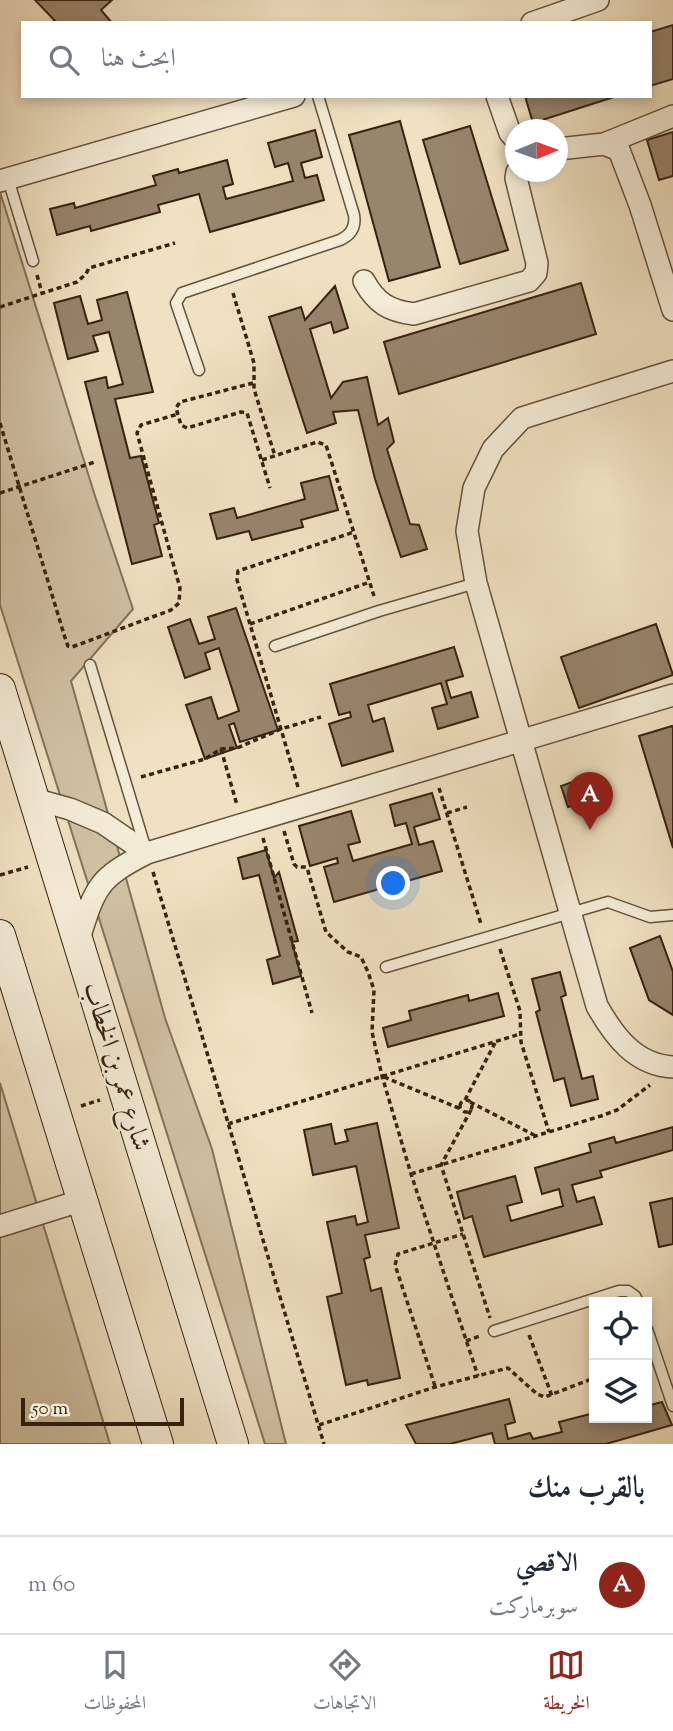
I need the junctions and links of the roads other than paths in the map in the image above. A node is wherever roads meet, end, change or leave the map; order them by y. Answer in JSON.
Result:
{"nodes":[{"id":1,"x":598,"y":0,"type":"edge"},
{"id":2,"x":538,"y":21,"type":"edge"},
{"id":3,"x":286,"y":98,"type":"edge"},
{"id":4,"x":319,"y":98,"type":"edge"},
{"id":5,"x":498,"y":98,"type":"edge"},
{"id":6,"x":673,"y":116,"type":"edge"},
{"id":7,"x":505,"y":119,"type":"edge"},
{"id":8,"x":604,"y":144,"type":"junction"},
{"id":9,"x":568,"y":148,"type":"edge"},
{"id":10,"x":4,"y":180,"type":"edge"},
{"id":11,"x":517,"y":182,"type":"edge"},
{"id":12,"x":33,"y":261,"type":"dead end"},
{"id":13,"x":364,"y":281,"type":"dead end"},
{"id":14,"x":673,"y":310,"type":"edge"},
{"id":15,"x":199,"y":370,"type":"dead end"},
{"id":16,"x":673,"y":371,"type":"edge"},
{"id":17,"x":476,"y":583,"type":"junction"},
{"id":18,"x":275,"y":646,"type":"dead end"},
{"id":19,"x":90,"y":665,"type":"dead end"},
{"id":20,"x":0,"y":689,"type":"edge"},
{"id":21,"x":673,"y":695,"type":"edge"},
{"id":22,"x":520,"y":739,"type":"junction"},
{"id":23,"x":34,"y":799,"type":"junction"},
{"id":24,"x":147,"y":853,"type":"junction"},
{"id":25,"x":572,"y":913,"type":"junction"},
{"id":26,"x":673,"y":915,"type":"edge"},
{"id":27,"x":0,"y":935,"type":"edge"},
{"id":28,"x":79,"y":939,"type":"junction"},
{"id":29,"x":386,"y":967,"type":"dead end"},
{"id":30,"x":669,"y":1067,"type":"edge"},
{"id":31,"x":83,"y":1200,"type":"junction"},
{"id":32,"x":0,"y":1226,"type":"edge"},
{"id":33,"x":600,"y":1297,"type":"edge"},
{"id":34,"x":636,"y":1297,"type":"edge"},
{"id":35,"x":589,"y":1300,"type":"edge"},
{"id":36,"x":494,"y":1331,"type":"road end"},
{"id":37,"x":652,"y":1344,"type":"edge"},
{"id":38,"x":673,"y":1406,"type":"edge"},
{"id":39,"x":158,"y":1444,"type":"edge"},
{"id":40,"x":233,"y":1444,"type":"edge"}],
"edges":[{"from":1,"to":2,"type":"street"},
{"from":3,"to":10,"type":"street"},
{"from":4,"to":15,"type":"lane"},
{"from":5,"to":7,"type":"street"},
{"from":6,"to":8,"type":"street"},
{"from":8,"to":9,"type":"street"},
{"from":8,"to":14,"type":"street"},
{"from":10,"to":12,"type":"lane"},
{"from":11,"to":13,"type":"street"},
{"from":16,"to":17,"type":"street"},
{"from":17,"to":18,"type":"lane"},
{"from":17,"to":22,"type":"street"},
{"from":19,"to":24,"type":"lane"},
{"from":20,"to":23,"type":"street","name":"شارع عمر بن الخطاب"},
{"from":21,"to":22,"type":"street"},
{"from":22,"to":24,"type":"street"},
{"from":22,"to":25,"type":"street"},
{"from":23,"to":24,"type":"street"},
{"from":23,"to":28,"type":"street","name":"شارع عمر بن الخطاب"},
{"from":24,"to":28,"type":"street"},
{"from":25,"to":26,"type":"lane"},
{"from":25,"to":29,"type":"lane"},
{"from":25,"to":30,"type":"street"},
{"from":27,"to":31,"type":"street"},
{"from":28,"to":40,"type":"street","name":"شارع عمر بن الخطاب"},
{"from":31,"to":32,"type":"street"},
{"from":31,"to":39,"type":"street"},
{"from":33,"to":34,"type":"lane"},
{"from":35,"to":36,"type":"lane"},
{"from":37,"to":38,"type":"lane"}]}
